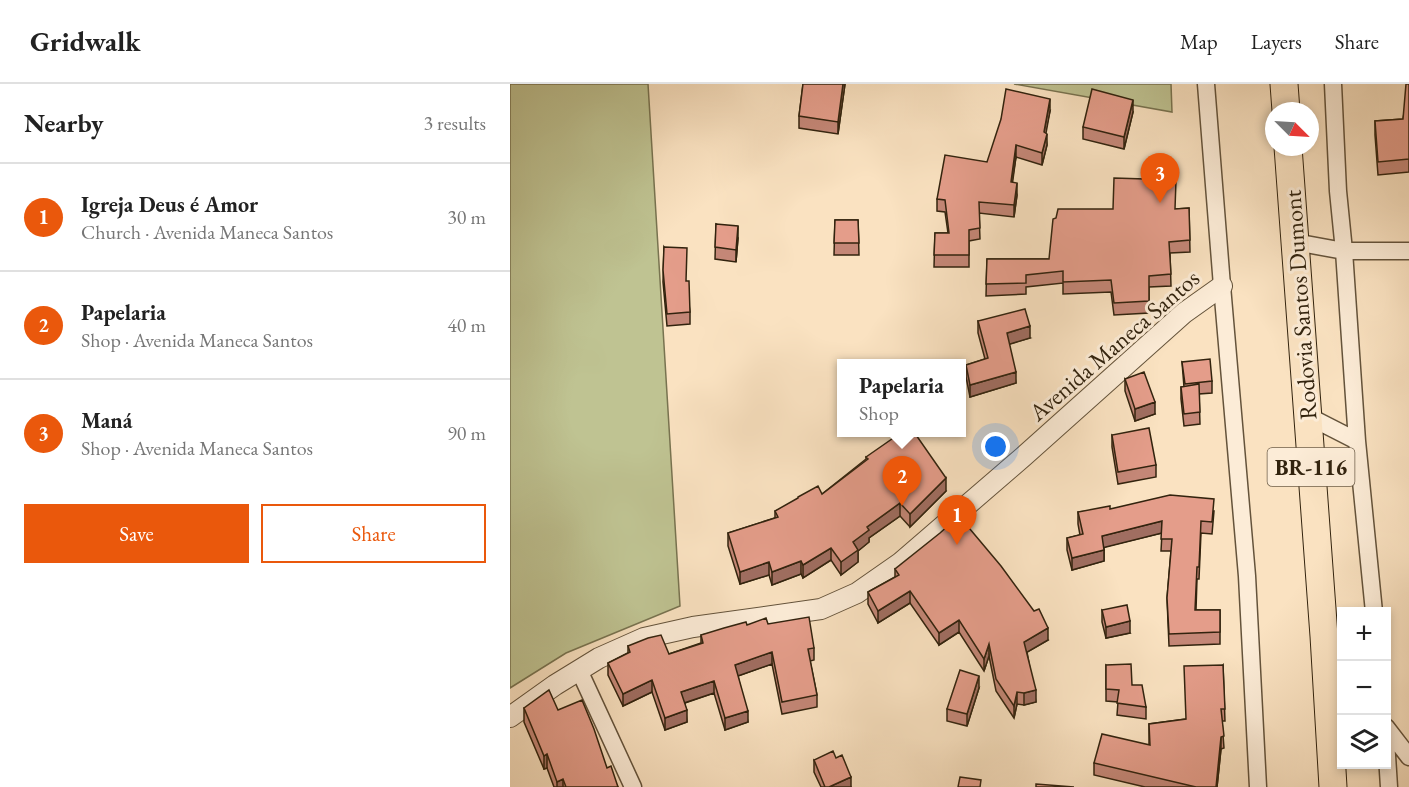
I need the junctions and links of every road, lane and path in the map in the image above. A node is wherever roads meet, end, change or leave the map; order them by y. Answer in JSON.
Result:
{"nodes":[{"id":1,"x":1206,"y":84,"type":"edge"},
{"id":2,"x":1284,"y":84,"type":"edge"},
{"id":3,"x":1334,"y":84,"type":"edge"},
{"id":4,"x":1285,"y":102,"type":"edge"},
{"id":5,"x":1289,"y":156,"type":"edge"},
{"id":6,"x":1295,"y":242,"type":"junction"},
{"id":7,"x":1344,"y":251,"type":"junction"},
{"id":8,"x":1409,"y":251,"type":"edge"},
{"id":9,"x":1222,"y":286,"type":"junction"},
{"id":10,"x":1308,"y":416,"type":"junction"},
{"id":11,"x":1357,"y":441,"type":"junction"},
{"id":12,"x":1374,"y":607,"type":"edge"},
{"id":13,"x":579,"y":670,"type":"junction"},
{"id":14,"x":510,"y":717,"type":"edge"},
{"id":15,"x":1391,"y":734,"type":"edge"},
{"id":16,"x":1409,"y":757,"type":"edge"},
{"id":17,"x":1388,"y":769,"type":"edge"},
{"id":18,"x":633,"y":787,"type":"edge"},
{"id":19,"x":1258,"y":787,"type":"edge"},
{"id":20,"x":1333,"y":787,"type":"edge"},
{"id":21,"x":1389,"y":787,"type":"edge"}],
"edges":[{"from":1,"to":9,"type":"street"},
{"from":2,"to":4,"type":"highway"},
{"from":3,"to":7,"type":"street"},
{"from":5,"to":6,"type":"highway","name":"Rodovia Santos Dumont","number":"BR-116"},
{"from":6,"to":7,"type":"street"},
{"from":6,"to":10,"type":"highway","name":"Rodovia Santos Dumont","number":"BR-116"},
{"from":7,"to":8,"type":"street"},
{"from":7,"to":11,"type":"street"},
{"from":9,"to":13,"type":"street","name":"Avenida Maneca Santos"},
{"from":9,"to":19,"type":"street"},
{"from":10,"to":11,"type":"street"},
{"from":10,"to":20,"type":"highway","name":"Rodovia Santos Dumont","number":"BR-116"},
{"from":11,"to":12,"type":"street"},
{"from":13,"to":14,"type":"street","name":"Avenida Maneca Santos"},
{"from":13,"to":18,"type":"street"},
{"from":15,"to":16,"type":"street"},
{"from":17,"to":21,"type":"street"}]}
